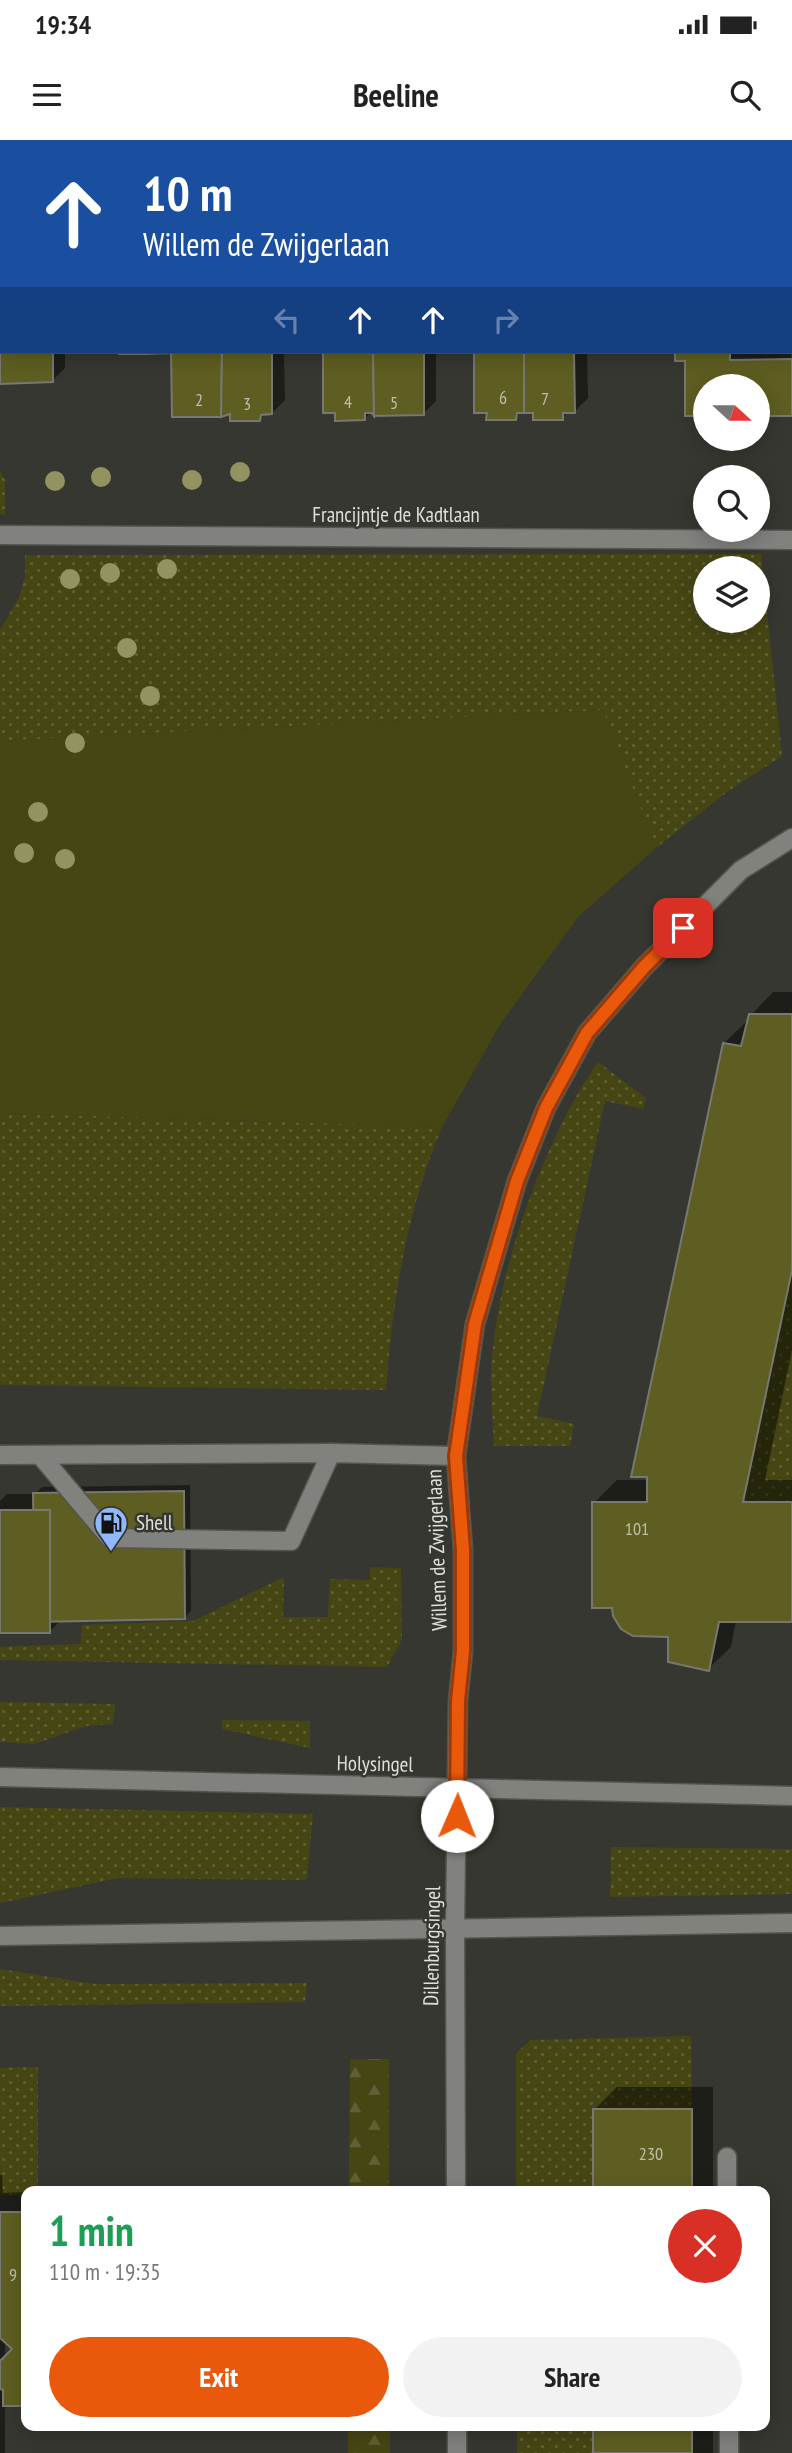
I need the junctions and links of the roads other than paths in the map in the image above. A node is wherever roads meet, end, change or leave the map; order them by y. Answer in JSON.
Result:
{"nodes":[{"id":1,"x":0,"y":535,"type":"edge"},
{"id":2,"x":792,"y":541,"type":"edge"},
{"id":3,"x":792,"y":838,"type":"edge"},
{"id":4,"x":331,"y":1453,"type":"junction"},
{"id":5,"x":0,"y":1455,"type":"edge"},
{"id":6,"x":40,"y":1455,"type":"junction"},
{"id":7,"x":456,"y":1456,"type":"junction"},
{"id":8,"x":458,"y":1701,"type":"joint"},
{"id":9,"x":0,"y":1777,"type":"edge"},
{"id":10,"x":457,"y":1788,"type":"junction"},
{"id":11,"x":792,"y":1796,"type":"edge"},
{"id":12,"x":792,"y":1923,"type":"edge"},
{"id":13,"x":455,"y":1928,"type":"junction"},
{"id":14,"x":0,"y":1936,"type":"edge"},
{"id":15,"x":727,"y":2157,"type":"dead end"},
{"id":16,"x":456,"y":2186,"type":"edge"},
{"id":17,"x":727,"y":2186,"type":"edge"},
{"id":18,"x":457,"y":2431,"type":"edge"},
{"id":19,"x":729,"y":2431,"type":"edge"},
{"id":20,"x":457,"y":2453,"type":"edge"},
{"id":21,"x":729,"y":2453,"type":"edge"}],
"edges":[{"from":1,"to":2,"type":"street","name":"Francijntje de Kadtlaan"},
{"from":3,"to":7,"type":"street","name":"Willem de Zwijgerlaan"},
{"from":4,"to":6,"type":"street"},
{"from":4,"to":6,"type":"street"},
{"from":4,"to":7,"type":"street"},
{"from":5,"to":6,"type":"street"},
{"from":7,"to":8,"type":"street","name":"Willem de Zwijgerlaan"},
{"from":8,"to":10,"type":"street","name":"Dillenburgsingel"},
{"from":9,"to":10,"type":"street","name":"Holysingel"},
{"from":10,"to":11,"type":"street","name":"Holysingel"},
{"from":10,"to":13,"type":"street","name":"Dillenburgsingel"},
{"from":12,"to":13,"type":"street"},
{"from":13,"to":14,"type":"street"},
{"from":13,"to":16,"type":"street","name":"Dillenburgsingel"},
{"from":15,"to":17,"type":"street"},
{"from":18,"to":20,"type":"street"},
{"from":19,"to":21,"type":"street"}]}
